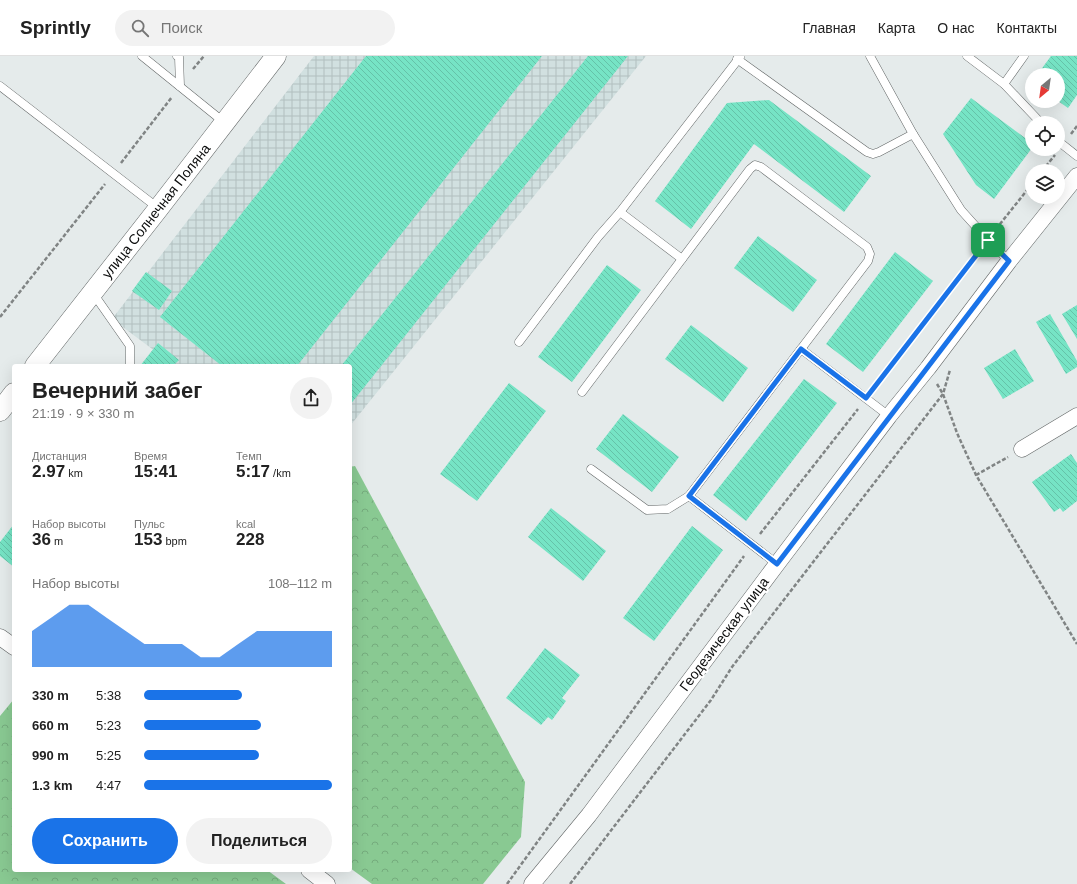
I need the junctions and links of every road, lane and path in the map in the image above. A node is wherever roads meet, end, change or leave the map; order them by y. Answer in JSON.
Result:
{"nodes":[{"id":1,"x":142,"y":56,"type":"edge"},
{"id":2,"x":177,"y":56,"type":"edge"},
{"id":3,"x":204,"y":56,"type":"edge"},
{"id":4,"x":276,"y":56,"type":"edge"},
{"id":5,"x":870,"y":56,"type":"edge"},
{"id":6,"x":968,"y":56,"type":"edge"},
{"id":7,"x":1024,"y":56,"type":"edge"},
{"id":8,"x":739,"y":58,"type":"edge"},
{"id":9,"x":1004,"y":84,"type":"junction"},
{"id":10,"x":0,"y":86,"type":"edge"},
{"id":11,"x":180,"y":86,"type":"junction"},
{"id":12,"x":1034,"y":116,"type":"edge"},
{"id":13,"x":224,"y":123,"type":"junction"},
{"id":14,"x":913,"y":134,"type":"junction"},
{"id":15,"x":1065,"y":147,"type":"edge"},
{"id":16,"x":1077,"y":156,"type":"edge"},
{"id":17,"x":113,"y":173,"type":"junction"},
{"id":18,"x":1077,"y":176,"type":"edge"},
{"id":19,"x":1025,"y":193,"type":"edge"},
{"id":20,"x":158,"y":209,"type":"junction"},
{"id":21,"x":620,"y":212,"type":"junction"},
{"id":22,"x":988,"y":240,"type":"junction"},
{"id":23,"x":682,"y":259,"type":"junction"},
{"id":24,"x":1009,"y":261,"type":"junction"},
{"id":25,"x":93,"y":293,"type":"junction"},
{"id":26,"x":0,"y":317,"type":"edge"},
{"id":27,"x":519,"y":342,"type":"dead end"},
{"id":28,"x":801,"y":349,"type":"junction"},
{"id":29,"x":37,"y":364,"type":"edge"},
{"id":30,"x":130,"y":364,"type":"edge"},
{"id":31,"x":928,"y":368,"type":"junction"},
{"id":32,"x":950,"y":370,"type":"dead end"},
{"id":33,"x":582,"y":392,"type":"dead end"},
{"id":34,"x":943,"y":394,"type":"junction"},
{"id":35,"x":866,"y":398,"type":"junction"},
{"id":36,"x":890,"y":416,"type":"junction"},
{"id":37,"x":1077,"y":416,"type":"edge"},
{"id":38,"x":1022,"y":449,"type":"joint"},
{"id":39,"x":591,"y":469,"type":"dead end"},
{"id":40,"x":976,"y":475,"type":"junction"},
{"id":41,"x":689,"y":496,"type":"junction"},
{"id":42,"x":752,"y":544,"type":"junction"},
{"id":43,"x":777,"y":564,"type":"junction"},
{"id":44,"x":0,"y":637,"type":"edge"},
{"id":45,"x":1077,"y":644,"type":"edge"},
{"id":46,"x":12,"y":646,"type":"edge"},
{"id":47,"x":312,"y":872,"type":"edge"},
{"id":48,"x":327,"y":884,"type":"edge"},
{"id":49,"x":507,"y":884,"type":"edge"},
{"id":50,"x":532,"y":884,"type":"edge"},
{"id":51,"x":570,"y":884,"type":"edge"}],
"edges":[{"from":1,"to":11,"type":"lane"},
{"from":2,"to":11,"type":"lane"},
{"from":3,"to":11,"type":"path"},
{"from":4,"to":13,"type":"street","name":"улица Солнечная Поляна"},
{"from":5,"to":14,"type":"lane"},
{"from":6,"to":9,"type":"lane"},
{"from":7,"to":9,"type":"lane"},
{"from":8,"to":14,"type":"lane"},
{"from":8,"to":21,"type":"lane"},
{"from":9,"to":12,"type":"lane"},
{"from":10,"to":17,"type":"lane"},
{"from":11,"to":13,"type":"lane"},
{"from":11,"to":17,"type":"path"},
{"from":13,"to":20,"type":"street","name":"улица Солнечная Поляна"},
{"from":14,"to":22,"type":"lane"},
{"from":15,"to":16,"type":"lane"},
{"from":17,"to":20,"type":"lane"},
{"from":17,"to":26,"type":"path"},
{"from":18,"to":24,"type":"street","name":"Геодезическая улица"},
{"from":19,"to":22,"type":"path"},
{"from":20,"to":25,"type":"street","name":"улица Солнечная Поляна"},
{"from":21,"to":23,"type":"lane"},
{"from":21,"to":27,"type":"lane"},
{"from":22,"to":24,"type":"lane"},
{"from":22,"to":35,"type":"path"},
{"from":23,"to":28,"type":"lane"},
{"from":23,"to":33,"type":"lane"},
{"from":24,"to":31,"type":"street","name":"Геодезическая улица"},
{"from":25,"to":29,"type":"street","name":"улица Солнечная Поляна"},
{"from":25,"to":30,"type":"lane"},
{"from":28,"to":35,"type":"lane"},
{"from":28,"to":41,"type":"lane"},
{"from":31,"to":34,"type":"path"},
{"from":31,"to":36,"type":"street","name":"Геодезическая улица"},
{"from":32,"to":34,"type":"path"},
{"from":34,"to":40,"type":"path"},
{"from":34,"to":51,"type":"path"},
{"from":35,"to":36,"type":"lane"},
{"from":35,"to":42,"type":"path"},
{"from":36,"to":43,"type":"street","name":"Геодезическая улица"},
{"from":37,"to":38,"type":"street"},
{"from":38,"to":40,"type":"path"},
{"from":39,"to":41,"type":"lane"},
{"from":40,"to":45,"type":"path"},
{"from":41,"to":42,"type":"lane"},
{"from":42,"to":43,"type":"lane"},
{"from":42,"to":49,"type":"path"},
{"from":43,"to":50,"type":"street","name":"Геодезическая улица"},
{"from":44,"to":46,"type":"street"},
{"from":47,"to":48,"type":"street"}]}
